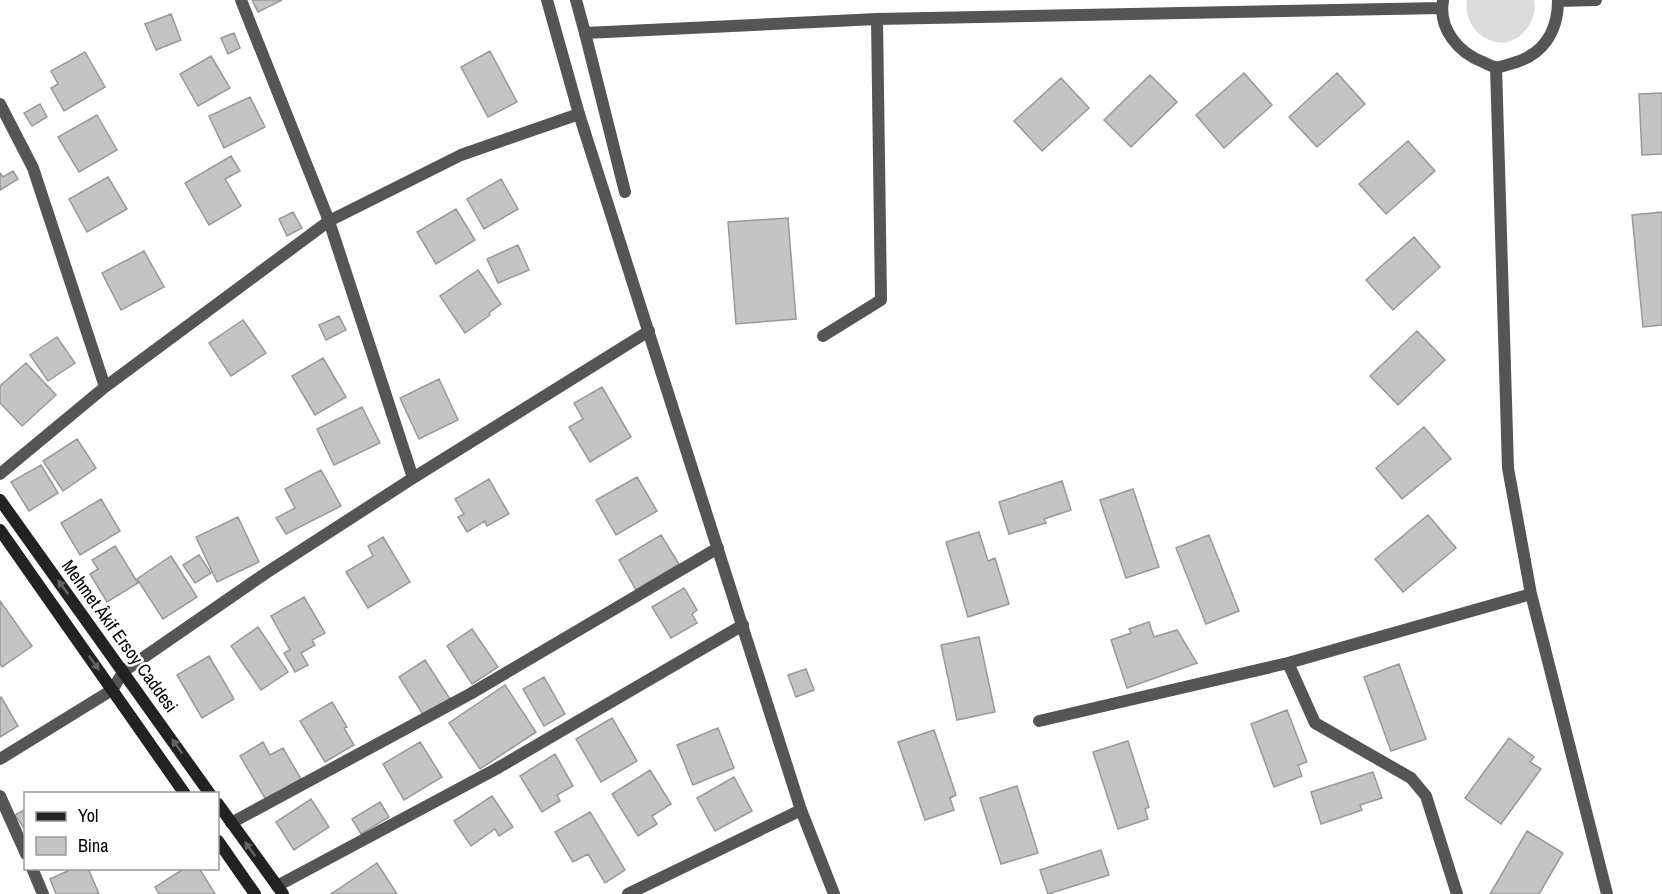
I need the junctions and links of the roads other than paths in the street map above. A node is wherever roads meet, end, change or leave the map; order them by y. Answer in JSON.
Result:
{"nodes":[{"id":1,"x":241,"y":0,"type":"edge"},
{"id":2,"x":547,"y":0,"type":"edge"},
{"id":3,"x":576,"y":0,"type":"edge"},
{"id":4,"x":1558,"y":0,"type":"edge"},
{"id":5,"x":1579,"y":0,"type":"edge"},
{"id":6,"x":1596,"y":0,"type":"edge"},
{"id":7,"x":1443,"y":4,"type":"edge"},
{"id":8,"x":877,"y":19,"type":"junction"},
{"id":9,"x":585,"y":33,"type":"junction"},
{"id":10,"x":1496,"y":68,"type":"junction"},
{"id":11,"x":0,"y":104,"type":"edge"},
{"id":12,"x":579,"y":114,"type":"junction"},
{"id":13,"x":626,"y":192,"type":"dead end"},
{"id":14,"x":329,"y":221,"type":"junction"},
{"id":15,"x":649,"y":331,"type":"junction"},
{"id":16,"x":824,"y":336,"type":"dead end"},
{"id":17,"x":105,"y":387,"type":"junction"},
{"id":18,"x":0,"y":474,"type":"edge"},
{"id":19,"x":413,"y":478,"type":"junction"},
{"id":20,"x":0,"y":500,"type":"edge"},
{"id":21,"x":0,"y":530,"type":"edge"},
{"id":22,"x":718,"y":548,"type":"junction"},
{"id":23,"x":1530,"y":594,"type":"junction"},
{"id":24,"x":742,"y":626,"type":"junction"},
{"id":25,"x":1288,"y":663,"type":"junction"},
{"id":26,"x":124,"y":671,"type":"junction"},
{"id":27,"x":112,"y":690,"type":"junction"},
{"id":28,"x":1039,"y":721,"type":"dead end"},
{"id":29,"x":0,"y":759,"type":"edge"},
{"id":30,"x":183,"y":792,"type":"edge"},
{"id":31,"x":209,"y":792,"type":"edge"},
{"id":32,"x":0,"y":796,"type":"edge"},
{"id":33,"x":219,"y":805,"type":"edge"},
{"id":34,"x":801,"y":810,"type":"junction"},
{"id":35,"x":231,"y":823,"type":"junction"},
{"id":36,"x":219,"y":842,"type":"edge"},
{"id":37,"x":24,"y":850,"type":"edge"},
{"id":38,"x":33,"y":870,"type":"edge"},
{"id":39,"x":280,"y":890,"type":"edge"},
{"id":40,"x":43,"y":894,"type":"edge"},
{"id":41,"x":255,"y":894,"type":"edge"},
{"id":42,"x":628,"y":894,"type":"edge"},
{"id":43,"x":834,"y":894,"type":"edge"},
{"id":44,"x":1457,"y":894,"type":"edge"},
{"id":45,"x":1606,"y":894,"type":"edge"}],
"edges":[{"from":1,"to":14,"type":"street"},
{"from":2,"to":12,"type":"street"},
{"from":3,"to":9,"type":"street"},
{"from":4,"to":5,"type":"street"},
{"from":4,"to":10,"type":"street"},
{"from":5,"to":6,"type":"street"},
{"from":7,"to":8,"type":"street"},
{"from":7,"to":10,"type":"street"},
{"from":8,"to":9,"type":"street"},
{"from":8,"to":16,"type":"street"},
{"from":9,"to":13,"type":"street"},
{"from":10,"to":23,"type":"street"},
{"from":11,"to":17,"type":"street"},
{"from":12,"to":14,"type":"street"},
{"from":12,"to":15,"type":"street"},
{"from":14,"to":17,"type":"street"},
{"from":14,"to":19,"type":"street"},
{"from":15,"to":19,"type":"street"},
{"from":15,"to":22,"type":"street"},
{"from":17,"to":18,"type":"street"},
{"from":19,"to":26,"type":"street"},
{"from":26,"to":20,"type":"main road","name":"Mehmet Âkif Ersoy Caddesi","one_way":true},
{"from":21,"to":27,"type":"main road","name":"Mehmet Âkif Ersoy Caddesi","one_way":true},
{"from":22,"to":24,"type":"street"},
{"from":22,"to":35,"type":"street"},
{"from":23,"to":25,"type":"street"},
{"from":23,"to":45,"type":"street"},
{"from":24,"to":34,"type":"street"},
{"from":24,"to":39,"type":"street"},
{"from":25,"to":28,"type":"street"},
{"from":25,"to":44,"type":"street"},
{"from":26,"to":27,"type":"street"},
{"from":31,"to":26,"type":"main road","name":"Mehmet Âkif Ersoy Caddesi","one_way":true},
{"from":27,"to":29,"type":"street"},
{"from":27,"to":30,"type":"main road","name":"Mehmet Âkif Ersoy Caddesi"},
{"from":32,"to":37,"type":"street"},
{"from":33,"to":35,"type":"main road"},
{"from":34,"to":42,"type":"street"},
{"from":34,"to":43,"type":"street"},
{"from":39,"to":35,"type":"main road","one_way":true},
{"from":36,"to":41,"type":"main road"},
{"from":38,"to":40,"type":"street"}]}
